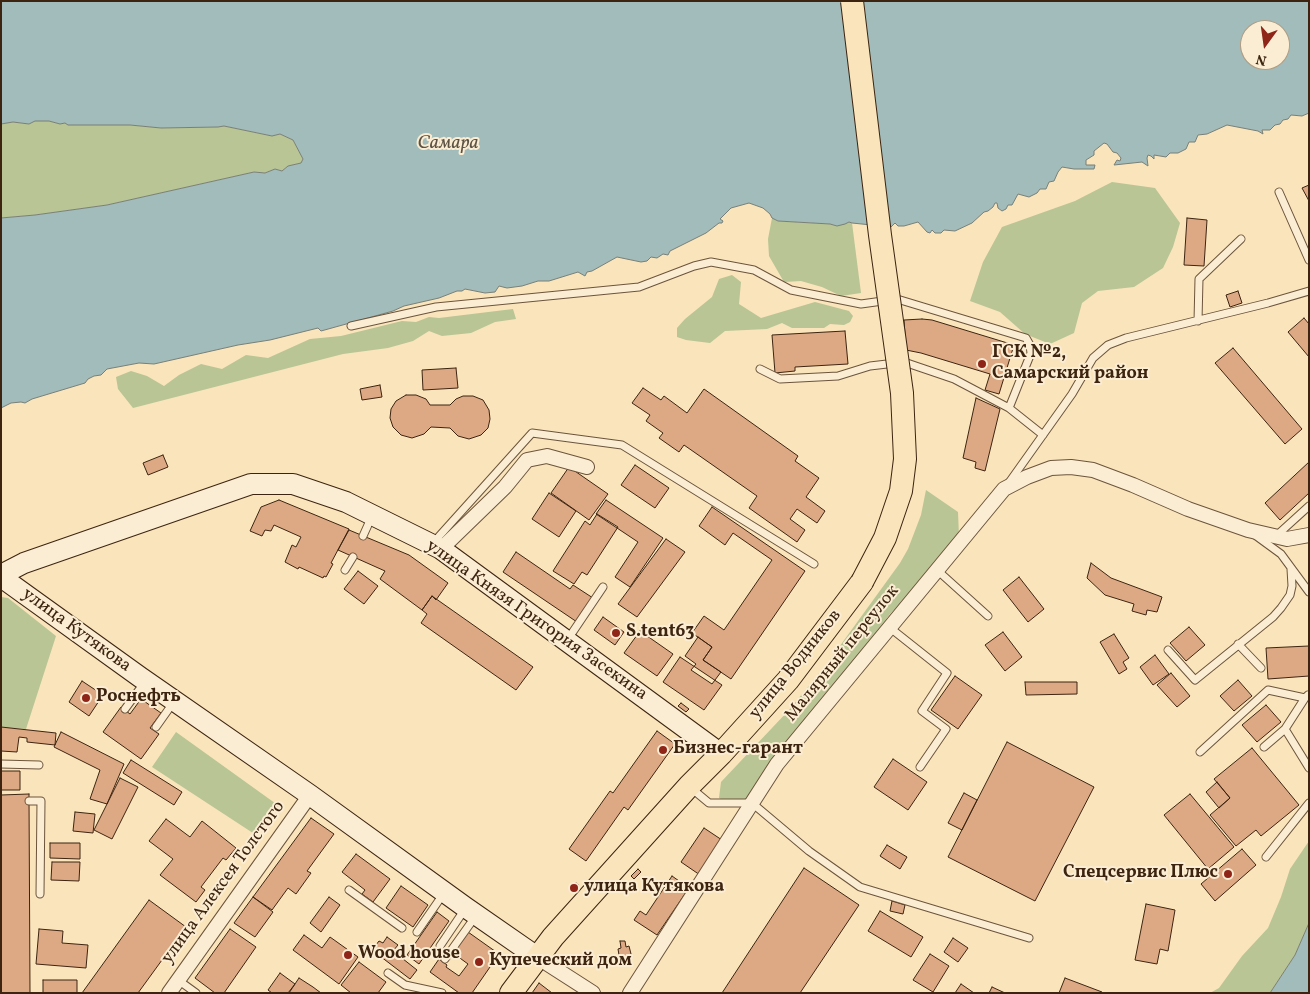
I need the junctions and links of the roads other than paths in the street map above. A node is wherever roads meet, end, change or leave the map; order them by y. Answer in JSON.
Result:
{"nodes":[{"id":1,"x":852,"y":1,"type":"edge"},
{"id":2,"x":1279,"y":192,"type":"dead end"},
{"id":3,"x":1241,"y":239,"type":"dead end"},
{"id":4,"x":1309,"y":260,"type":"edge"},
{"id":5,"x":1309,"y":285,"type":"edge"},
{"id":6,"x":1307,"y":292,"type":"edge"},
{"id":7,"x":1198,"y":321,"type":"junction"},
{"id":8,"x":351,"y":326,"type":"dead end"},
{"id":9,"x":760,"y":369,"type":"dead end"},
{"id":10,"x":1009,"y":408,"type":"junction"},
{"id":11,"x":1043,"y":435,"type":"junction"},
{"id":12,"x":587,"y":467,"type":"dead end"},
{"id":13,"x":1004,"y":489,"type":"junction"},
{"id":14,"x":1309,"y":506,"type":"edge"},
{"id":15,"x":372,"y":515,"type":"junction"},
{"id":16,"x":1248,"y":530,"type":"junction"},
{"id":17,"x":1309,"y":535,"type":"edge"},
{"id":18,"x":363,"y":536,"type":"dead end"},
{"id":19,"x":1276,"y":536,"type":"junction"},
{"id":20,"x":436,"y":547,"type":"junction"},
{"id":21,"x":353,"y":557,"type":"dead end"},
{"id":22,"x":814,"y":564,"type":"dead end"},
{"id":23,"x":1291,"y":568,"type":"junction"},
{"id":24,"x":345,"y":570,"type":"dead end"},
{"id":25,"x":936,"y":570,"type":"junction"},
{"id":26,"x":1,"y":576,"type":"edge"},
{"id":27,"x":603,"y":588,"type":"dead end"},
{"id":28,"x":1309,"y":592,"type":"edge"},
{"id":29,"x":988,"y":616,"type":"dead end"},
{"id":30,"x":889,"y":627,"type":"junction"},
{"id":31,"x":567,"y":641,"type":"junction"},
{"id":32,"x":1238,"y":644,"type":"junction"},
{"id":33,"x":1168,"y":650,"type":"dead end"},
{"id":34,"x":1261,"y":668,"type":"dead end"},
{"id":35,"x":145,"y":680,"type":"junction"},
{"id":36,"x":1307,"y":696,"type":"edge"},
{"id":37,"x":174,"y":701,"type":"junction"},
{"id":38,"x":126,"y":709,"type":"dead end"},
{"id":39,"x":156,"y":727,"type":"dead end"},
{"id":40,"x":1285,"y":729,"type":"junction"},
{"id":41,"x":1264,"y":747,"type":"dead end"},
{"id":42,"x":1200,"y":752,"type":"dead end"},
{"id":43,"x":721,"y":754,"type":"junction"},
{"id":44,"x":1,"y":764,"type":"edge"},
{"id":45,"x":40,"y":765,"type":"dead end"},
{"id":46,"x":920,"y":767,"type":"dead end"},
{"id":47,"x":1309,"y":768,"type":"edge"},
{"id":48,"x":689,"y":786,"type":"junction"},
{"id":49,"x":310,"y":795,"type":"junction"},
{"id":50,"x":29,"y":801,"type":"dead end"},
{"id":51,"x":752,"y":802,"type":"junction"},
{"id":52,"x":1309,"y":803,"type":"edge"},
{"id":53,"x":1266,"y":857,"type":"dead end"},
{"id":54,"x":349,"y":890,"type":"dead end"},
{"id":55,"x":444,"y":892,"type":"junction"},
{"id":56,"x":40,"y":894,"type":"dead end"},
{"id":57,"x":471,"y":911,"type":"junction"},
{"id":58,"x":402,"y":928,"type":"dead end"},
{"id":59,"x":417,"y":932,"type":"dead end"},
{"id":60,"x":1029,"y":938,"type":"dead end"},
{"id":61,"x":440,"y":946,"type":"dead end"},
{"id":62,"x":537,"y":957,"type":"junction"},
{"id":63,"x":445,"y":959,"type":"dead end"},
{"id":64,"x":388,"y":973,"type":"dead end"},
{"id":65,"x":178,"y":980,"type":"junction"},
{"id":66,"x":169,"y":993,"type":"edge"},
{"id":67,"x":196,"y":993,"type":"edge"},
{"id":68,"x":442,"y":993,"type":"edge"},
{"id":69,"x":511,"y":993,"type":"edge"},
{"id":70,"x":593,"y":993,"type":"edge"},
{"id":71,"x":630,"y":993,"type":"edge"}],
"edges":[{"from":1,"to":43,"type":"main road","name":"улица Водников","bridge":true},
{"from":2,"to":4,"type":"lane"},
{"from":3,"to":7,"type":"lane"},
{"from":5,"to":6,"type":"lane"},
{"from":6,"to":7,"type":"lane"},
{"from":7,"to":11,"type":"lane"},
{"from":8,"to":10,"type":"lane"},
{"from":9,"to":10,"type":"lane"},
{"from":10,"to":11,"type":"lane"},
{"from":11,"to":13,"type":"lane"},
{"from":12,"to":20,"type":"street"},
{"from":13,"to":16,"type":"street"},
{"from":13,"to":25,"type":"street","name":"Малярный переулок"},
{"from":14,"to":19,"type":"lane"},
{"from":15,"to":18,"type":"lane"},
{"from":15,"to":20,"type":"main road","name":"улица Князя Григория Засекина"},
{"from":15,"to":26,"type":"main road","name":"улица Князя Григория Засекина"},
{"from":16,"to":19,"type":"street"},
{"from":16,"to":23,"type":"lane"},
{"from":17,"to":19,"type":"street"},
{"from":20,"to":22,"type":"lane"},
{"from":20,"to":31,"type":"main road","name":"улица Князя Григория Засекина"},
{"from":21,"to":24,"type":"lane"},
{"from":23,"to":28,"type":"lane"},
{"from":23,"to":32,"type":"lane"},
{"from":25,"to":29,"type":"lane"},
{"from":25,"to":30,"type":"street","name":"Малярный переулок"},
{"from":26,"to":35,"type":"main road","name":"улица Кутякова"},
{"from":27,"to":31,"type":"lane"},
{"from":30,"to":46,"type":"lane"},
{"from":30,"to":51,"type":"street","name":"Малярный переулок"},
{"from":31,"to":43,"type":"main road","name":"улица Князя Григория Засекина"},
{"from":32,"to":33,"type":"lane"},
{"from":32,"to":34,"type":"lane"},
{"from":35,"to":37,"type":"main road","name":"улица Кутякова"},
{"from":35,"to":38,"type":"lane"},
{"from":36,"to":40,"type":"lane"},
{"from":36,"to":42,"type":"lane"},
{"from":37,"to":39,"type":"lane"},
{"from":37,"to":49,"type":"main road","name":"улица Кутякова"},
{"from":40,"to":41,"type":"lane"},
{"from":40,"to":47,"type":"lane"},
{"from":43,"to":48,"type":"main road","name":"улица Водников"},
{"from":44,"to":45,"type":"lane"},
{"from":48,"to":51,"type":"lane"},
{"from":48,"to":62,"type":"main road","name":"улица Водников"},
{"from":49,"to":55,"type":"main road","name":"улица Кутякова"},
{"from":49,"to":65,"type":"street","name":"улица Алексея Толстого"},
{"from":50,"to":56,"type":"lane"},
{"from":51,"to":60,"type":"lane"},
{"from":51,"to":71,"type":"street","name":"Малярный переулок"},
{"from":52,"to":53,"type":"lane"},
{"from":54,"to":58,"type":"lane"},
{"from":55,"to":57,"type":"main road","name":"улица Кутякова"},
{"from":55,"to":59,"type":"lane"},
{"from":57,"to":61,"type":"lane"},
{"from":57,"to":62,"type":"main road","name":"улица Кутякова"},
{"from":57,"to":63,"type":"lane"},
{"from":62,"to":69,"type":"main road","name":"улица Водников"},
{"from":62,"to":70,"type":"street","name":"улица Кутякова"},
{"from":64,"to":68,"type":"lane"},
{"from":65,"to":66,"type":"street","name":"улица Алексея Толстого"},
{"from":65,"to":67,"type":"lane"}]}
